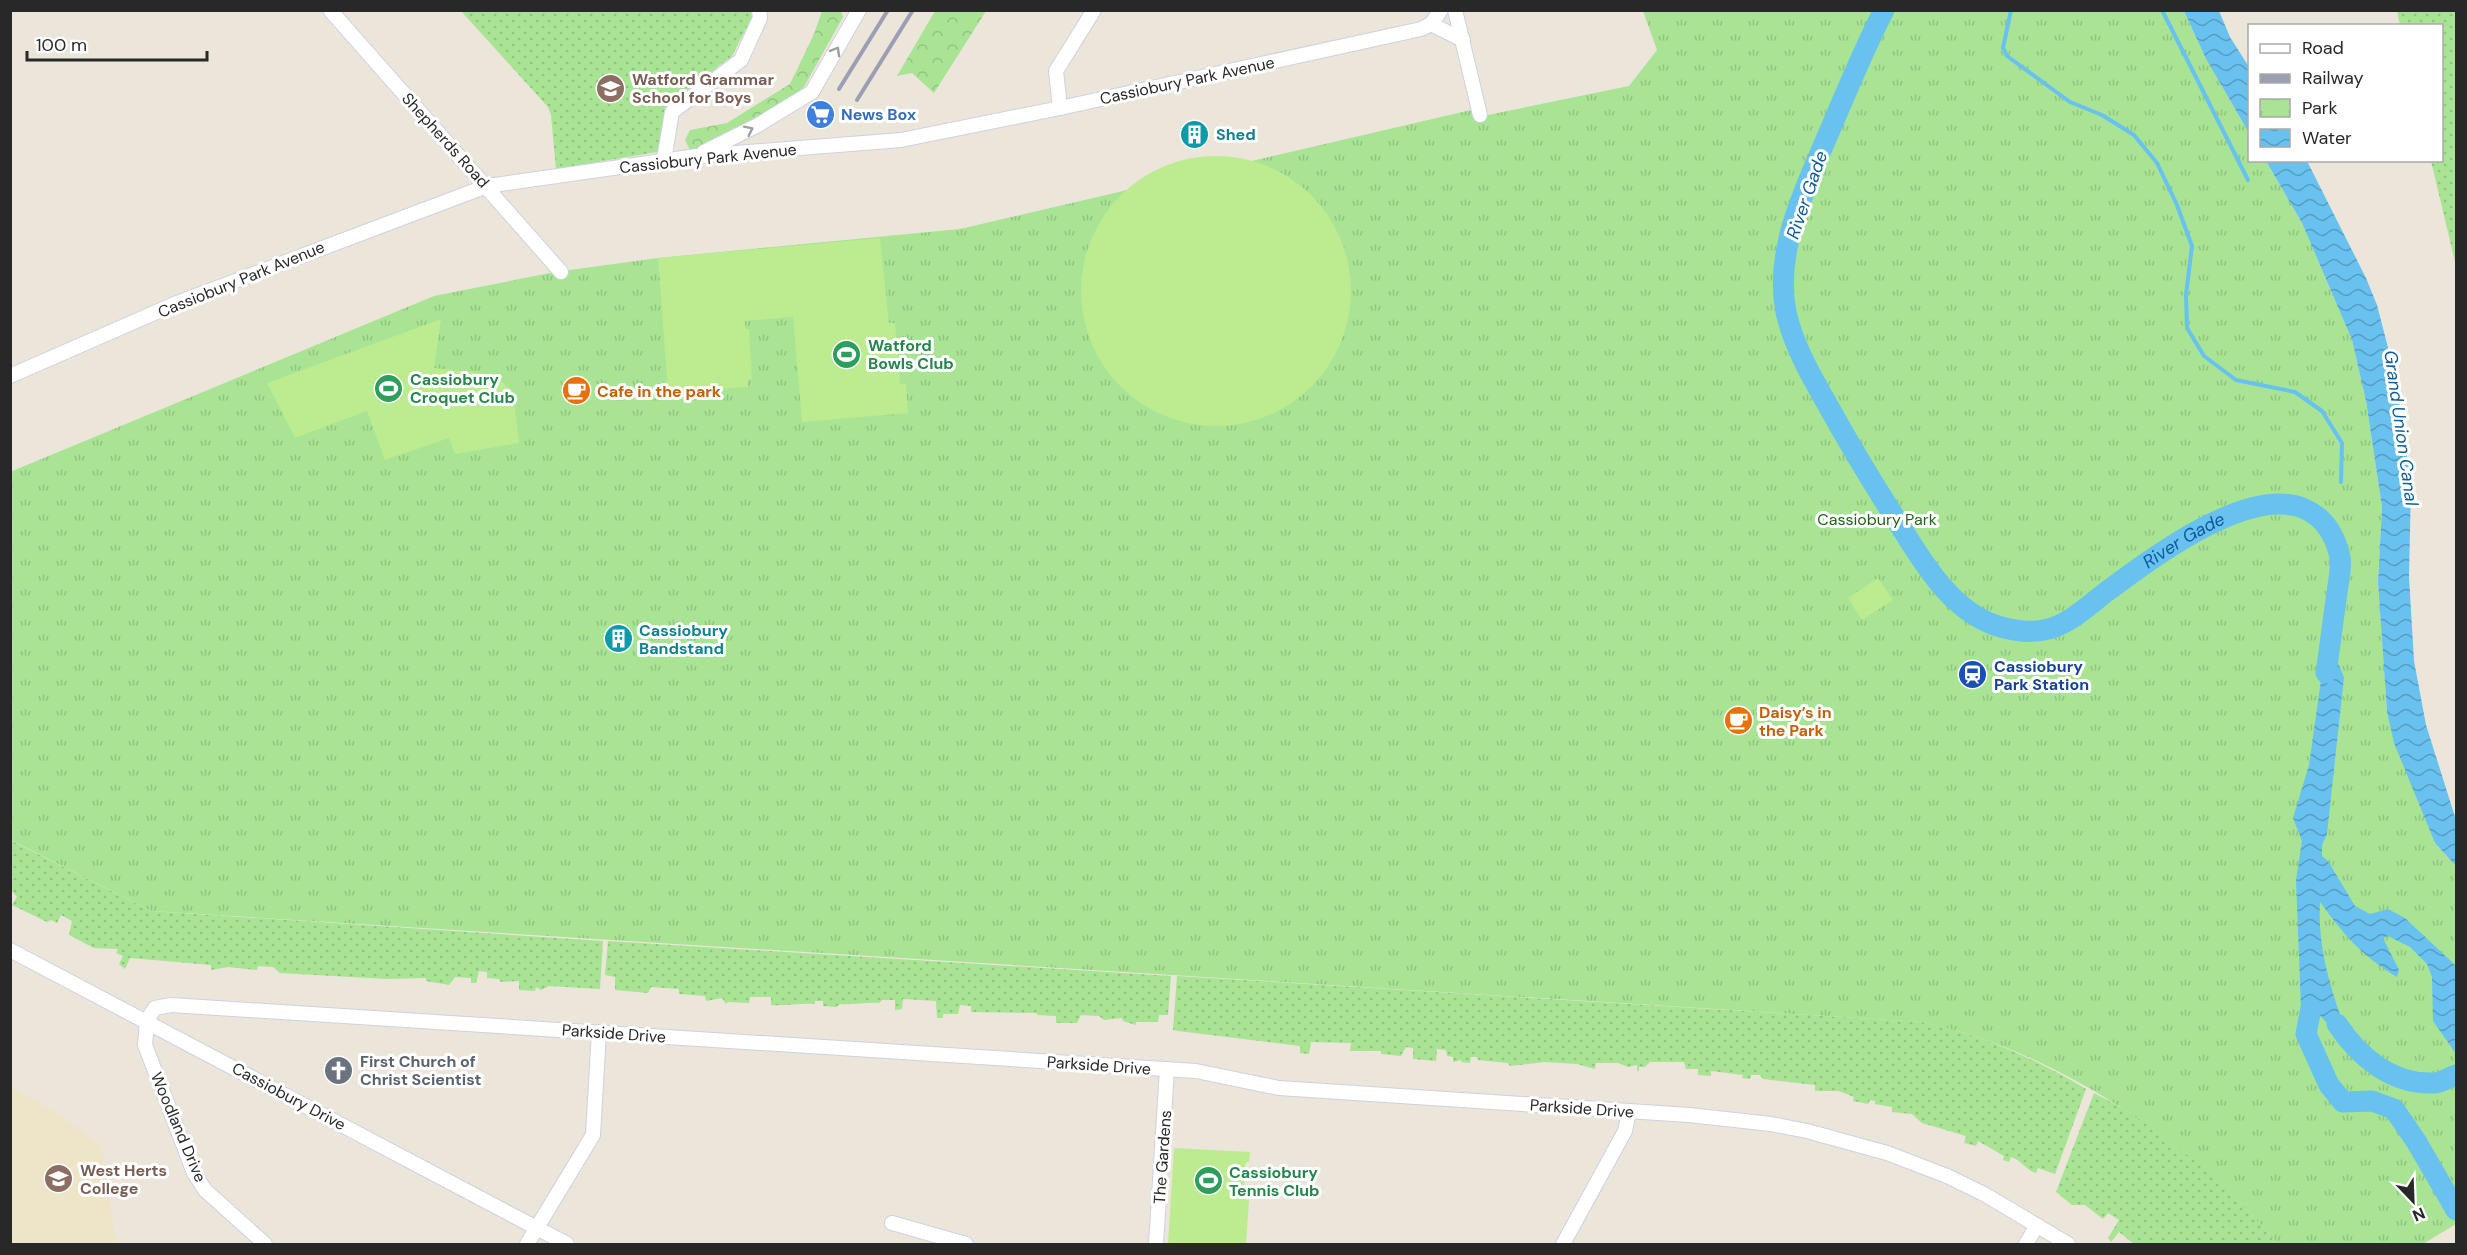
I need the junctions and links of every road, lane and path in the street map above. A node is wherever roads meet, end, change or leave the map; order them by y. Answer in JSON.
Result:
{"nodes":[{"id":1,"x":330,"y":10,"type":"edge"},
{"id":2,"x":759,"y":10,"type":"edge"},
{"id":3,"x":859,"y":10,"type":"edge"},
{"id":4,"x":1094,"y":10,"type":"edge"},
{"id":5,"x":1441,"y":10,"type":"edge"},
{"id":6,"x":1455,"y":10,"type":"edge"},
{"id":7,"x":1431,"y":24,"type":"junction"},
{"id":8,"x":1463,"y":40,"type":"junction"},
{"id":9,"x":1060,"y":108,"type":"junction"},
{"id":10,"x":1480,"y":115,"type":"dead end"},
{"id":11,"x":697,"y":156,"type":"junction"},
{"id":12,"x":664,"y":160,"type":"junction"},
{"id":13,"x":487,"y":186,"type":"junction"},
{"id":14,"x":561,"y":272,"type":"dead end"},
{"id":15,"x":10,"y":376,"type":"edge"},
{"id":16,"x":10,"y":950,"type":"edge"},
{"id":17,"x":147,"y":1020,"type":"junction"},
{"id":18,"x":599,"y":1032,"type":"junction"},
{"id":19,"x":1167,"y":1069,"type":"junction"},
{"id":20,"x":1629,"y":1111,"type":"junction"},
{"id":21,"x":892,"y":1223,"type":"dead end"},
{"id":22,"x":2037,"y":1225,"type":"junction"},
{"id":23,"x":537,"y":1228,"type":"junction"},
{"id":24,"x":265,"y":1245,"type":"edge"},
{"id":25,"x":527,"y":1245,"type":"edge"},
{"id":26,"x":567,"y":1245,"type":"edge"},
{"id":27,"x":966,"y":1245,"type":"edge"},
{"id":28,"x":1156,"y":1245,"type":"edge"},
{"id":29,"x":1563,"y":1245,"type":"edge"},
{"id":30,"x":2026,"y":1245,"type":"edge"},
{"id":31,"x":2068,"y":1245,"type":"edge"}],
"edges":[{"from":1,"to":13,"type":"street","name":"Shepherds Road"},
{"from":2,"to":12,"type":"street"},
{"from":11,"to":3,"type":"street","one_way":true},
{"from":4,"to":9,"type":"street"},
{"from":5,"to":7,"type":"street"},
{"from":6,"to":8,"type":"street"},
{"from":7,"to":8,"type":"street"},
{"from":7,"to":9,"type":"street","name":"Cassiobury Park Avenue"},
{"from":8,"to":10,"type":"street"},
{"from":9,"to":11,"type":"street","name":"Cassiobury Park Avenue"},
{"from":11,"to":12,"type":"street","name":"Cassiobury Park Avenue"},
{"from":12,"to":13,"type":"street","name":"Cassiobury Park Avenue"},
{"from":13,"to":14,"type":"street","name":"Shepherds Road"},
{"from":13,"to":15,"type":"street","name":"Cassiobury Park Avenue"},
{"from":16,"to":17,"type":"street","name":"Cassiobury Drive"},
{"from":17,"to":18,"type":"street","name":"Parkside Drive"},
{"from":17,"to":23,"type":"street","name":"Cassiobury Drive"},
{"from":17,"to":24,"type":"street","name":"Woodland Drive"},
{"from":18,"to":19,"type":"street","name":"Parkside Drive"},
{"from":18,"to":23,"type":"street"},
{"from":19,"to":20,"type":"street","name":"Parkside Drive"},
{"from":19,"to":28,"type":"street","name":"The Gardens"},
{"from":20,"to":22,"type":"street","name":"Parkside Drive"},
{"from":20,"to":29,"type":"street"},
{"from":21,"to":27,"type":"street"},
{"from":22,"to":30,"type":"street"},
{"from":22,"to":31,"type":"street","name":"Parkside Drive"},
{"from":23,"to":25,"type":"street"},
{"from":23,"to":26,"type":"street","name":"Cassiobury Drive"}]}
